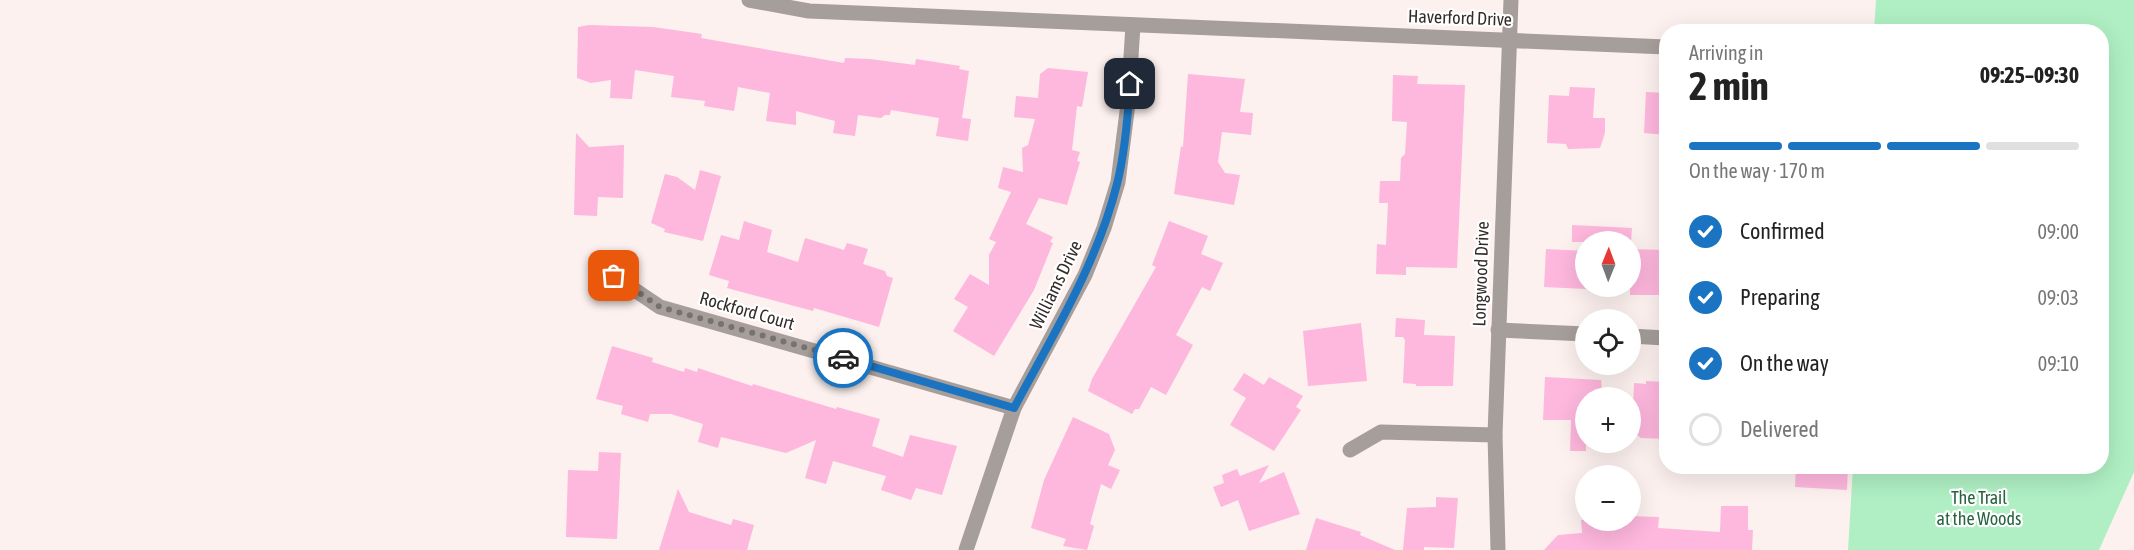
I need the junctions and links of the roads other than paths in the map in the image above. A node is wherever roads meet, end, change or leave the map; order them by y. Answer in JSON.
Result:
{"nodes":[{"id":1,"x":749,"y":0,"type":"edge"},
{"id":2,"x":1511,"y":0,"type":"edge"},
{"id":3,"x":1133,"y":24,"type":"junction"},
{"id":4,"x":1510,"y":40,"type":"junction"},
{"id":5,"x":1659,"y":47,"type":"edge"},
{"id":6,"x":614,"y":276,"type":"dead end"},
{"id":7,"x":1498,"y":330,"type":"junction"},
{"id":8,"x":1575,"y":334,"type":"edge"},
{"id":9,"x":1641,"y":337,"type":"edge"},
{"id":10,"x":1659,"y":338,"type":"edge"},
{"id":11,"x":1014,"y":408,"type":"junction"},
{"id":12,"x":1495,"y":435,"type":"junction"},
{"id":13,"x":1350,"y":450,"type":"dead end"},
{"id":14,"x":966,"y":550,"type":"edge"},
{"id":15,"x":1498,"y":550,"type":"edge"}],
"edges":[{"from":1,"to":3,"type":"street","name":"Haverford Drive"},
{"from":2,"to":4,"type":"street","name":"Longwood Drive"},
{"from":3,"to":4,"type":"street","name":"Haverford Drive"},
{"from":3,"to":11,"type":"street","name":"Williams Drive"},
{"from":4,"to":5,"type":"street","name":"Haverford Drive"},
{"from":4,"to":7,"type":"street","name":"Longwood Drive"},
{"from":6,"to":11,"type":"street","name":"Rockford Court"},
{"from":7,"to":8,"type":"street"},
{"from":7,"to":12,"type":"street","name":"Longwood Drive"},
{"from":9,"to":10,"type":"street"},
{"from":11,"to":14,"type":"street","name":"Williams Drive"},
{"from":12,"to":13,"type":"street"},
{"from":12,"to":15,"type":"street","name":"Longwood Drive"}]}
